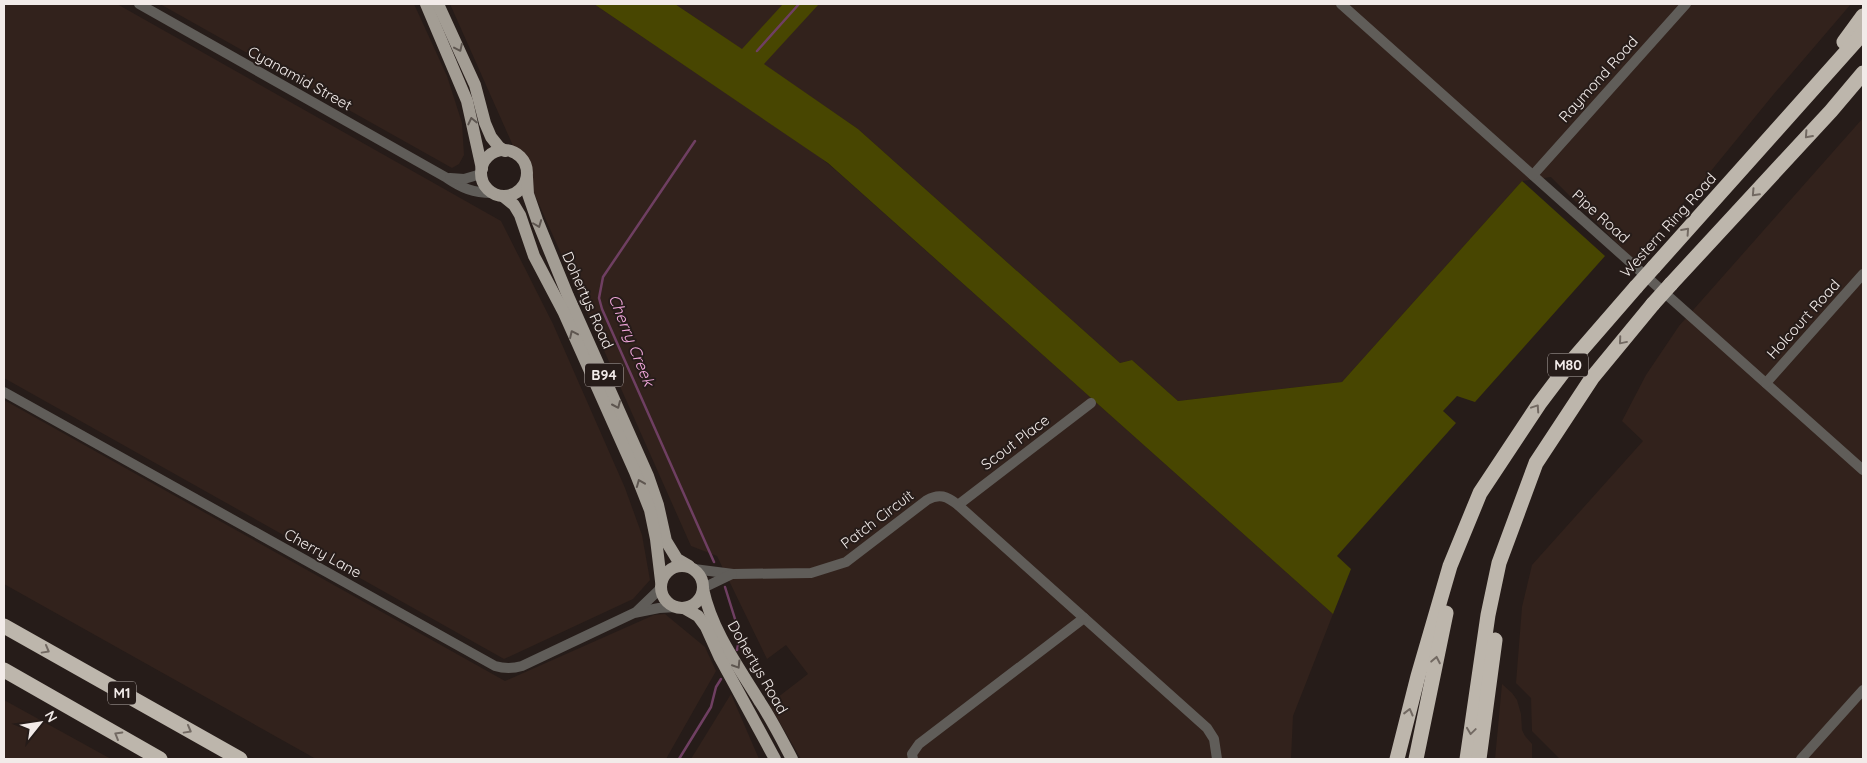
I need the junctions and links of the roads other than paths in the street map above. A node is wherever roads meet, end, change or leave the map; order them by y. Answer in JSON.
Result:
{"nodes":[{"id":1,"x":139,"y":4,"type":"edge"},
{"id":2,"x":426,"y":4,"type":"edge"},
{"id":3,"x":438,"y":4,"type":"edge"},
{"id":4,"x":1341,"y":4,"type":"edge"},
{"id":5,"x":1686,"y":4,"type":"edge"},
{"id":6,"x":1863,"y":16,"type":"edge"},
{"id":7,"x":1863,"y":33,"type":"edge"},
{"id":8,"x":1863,"y":72,"type":"edge"},
{"id":9,"x":1863,"y":79,"type":"edge"},
{"id":10,"x":1831,"y":111,"type":"junction"},
{"id":11,"x":1790,"y":115,"type":"junction"},
{"id":12,"x":506,"y":151,"type":"junction"},
{"id":13,"x":482,"y":171,"type":"junction"},
{"id":14,"x":1533,"y":175,"type":"junction"},
{"id":15,"x":526,"y":177,"type":"junction"},
{"id":16,"x":447,"y":178,"type":"junction"},
{"id":17,"x":497,"y":194,"type":"junction"},
{"id":18,"x":1863,"y":274,"type":"edge"},
{"id":19,"x":1766,"y":383,"type":"junction"},
{"id":20,"x":4,"y":392,"type":"edge"},
{"id":21,"x":1091,"y":403,"type":"dead end"},
{"id":22,"x":1510,"y":449,"type":"junction"},
{"id":23,"x":1536,"y":463,"type":"junction"},
{"id":24,"x":1863,"y":470,"type":"edge"},
{"id":25,"x":958,"y":505,"type":"junction"},
{"id":26,"x":691,"y":568,"type":"junction"},
{"id":27,"x":733,"y":574,"type":"junction"},
{"id":28,"x":661,"y":584,"type":"junction"},
{"id":29,"x":703,"y":589,"type":"junction"},
{"id":30,"x":680,"y":608,"type":"junction"},
{"id":31,"x":634,"y":613,"type":"junction"},
{"id":32,"x":1084,"y":618,"type":"junction"},
{"id":33,"x":4,"y":626,"type":"edge"},
{"id":34,"x":4,"y":670,"type":"edge"},
{"id":35,"x":1863,"y":690,"type":"edge"},
{"id":36,"x":160,"y":759,"type":"edge"},
{"id":37,"x":240,"y":759,"type":"edge"},
{"id":38,"x":775,"y":759,"type":"edge"},
{"id":39,"x":792,"y":759,"type":"edge"},
{"id":40,"x":913,"y":759,"type":"edge"},
{"id":41,"x":1217,"y":759,"type":"edge"},
{"id":42,"x":1397,"y":759,"type":"edge"},
{"id":43,"x":1416,"y":759,"type":"edge"},
{"id":44,"x":1467,"y":759,"type":"edge"},
{"id":45,"x":1479,"y":759,"type":"edge"},
{"id":46,"x":1800,"y":759,"type":"edge"}],
"edges":[{"from":1,"to":16,"type":"street","name":"Cyanamid Street"},
{"from":13,"to":2,"type":"main road","number":"B94","one_way":true},
{"from":3,"to":12,"type":"main road","number":"B94","one_way":true},
{"from":4,"to":14,"type":"street","name":"Pipe Road"},
{"from":5,"to":14,"type":"street","name":"Raymond Road"},
{"from":6,"to":11,"type":"highway"},
{"from":7,"to":11,"type":"highway","name":"Western Ring Road","number":"M80"},
{"from":8,"to":10,"type":"highway","number":"M80"},
{"from":9,"to":10,"type":"highway"},
{"from":10,"to":23,"type":"highway","number":"M80","one_way":true,"bridge":true},
{"from":22,"to":11,"type":"highway","name":"Western Ring Road","number":"M80","one_way":true,"bridge":true},
{"from":12,"to":13,"type":"main road"},
{"from":12,"to":15,"type":"main road","number":"B94"},
{"from":13,"to":16,"type":"street"},
{"from":13,"to":17,"type":"main road","number":"B94"},
{"from":14,"to":19,"type":"street","name":"Pipe Road"},
{"from":15,"to":17,"type":"main road"},
{"from":15,"to":26,"type":"main road","name":"Dohertys Road","number":"B94","one_way":true},
{"from":16,"to":17,"type":"street","name":"Cyanamid Street"},
{"from":28,"to":17,"type":"main road","name":"Dohertys Road","number":"B94","one_way":true},
{"from":18,"to":19,"type":"street","name":"Holcourt Road"},
{"from":19,"to":24,"type":"street","name":"Pipe Road"},
{"from":20,"to":31,"type":"street","name":"Cherry Lane"},
{"from":21,"to":25,"type":"street","name":"Scout Place"},
{"from":42,"to":22,"type":"highway","one_way":true},
{"from":43,"to":22,"type":"highway","one_way":true},
{"from":23,"to":44,"type":"highway","one_way":true},
{"from":23,"to":45,"type":"highway"},
{"from":25,"to":27,"type":"street","name":"Patch Circuit"},
{"from":25,"to":32,"type":"street","name":"Patch Circuit"},
{"from":26,"to":27,"type":"street","name":"Patch Circuit"},
{"from":26,"to":28,"type":"main road"},
{"from":26,"to":29,"type":"main road","number":"B94"},
{"from":27,"to":29,"type":"street","name":"Patch Circuit"},
{"from":28,"to":30,"type":"main road"},
{"from":28,"to":31,"type":"street","name":"Cherry Lane"},
{"from":29,"to":30,"type":"main road"},
{"from":29,"to":39,"type":"main road","name":"Dohertys Road","number":"B94","one_way":true},
{"from":30,"to":31,"type":"street","name":"Cherry Lane"},
{"from":30,"to":38,"type":"main road","name":"Dohertys Road"},
{"from":32,"to":40,"type":"street"},
{"from":32,"to":41,"type":"street","name":"Patch Circuit"},
{"from":33,"to":37,"type":"highway","number":"M1","one_way":true},
{"from":36,"to":34,"type":"highway","number":"M1","one_way":true},
{"from":35,"to":46,"type":"street"}]}
